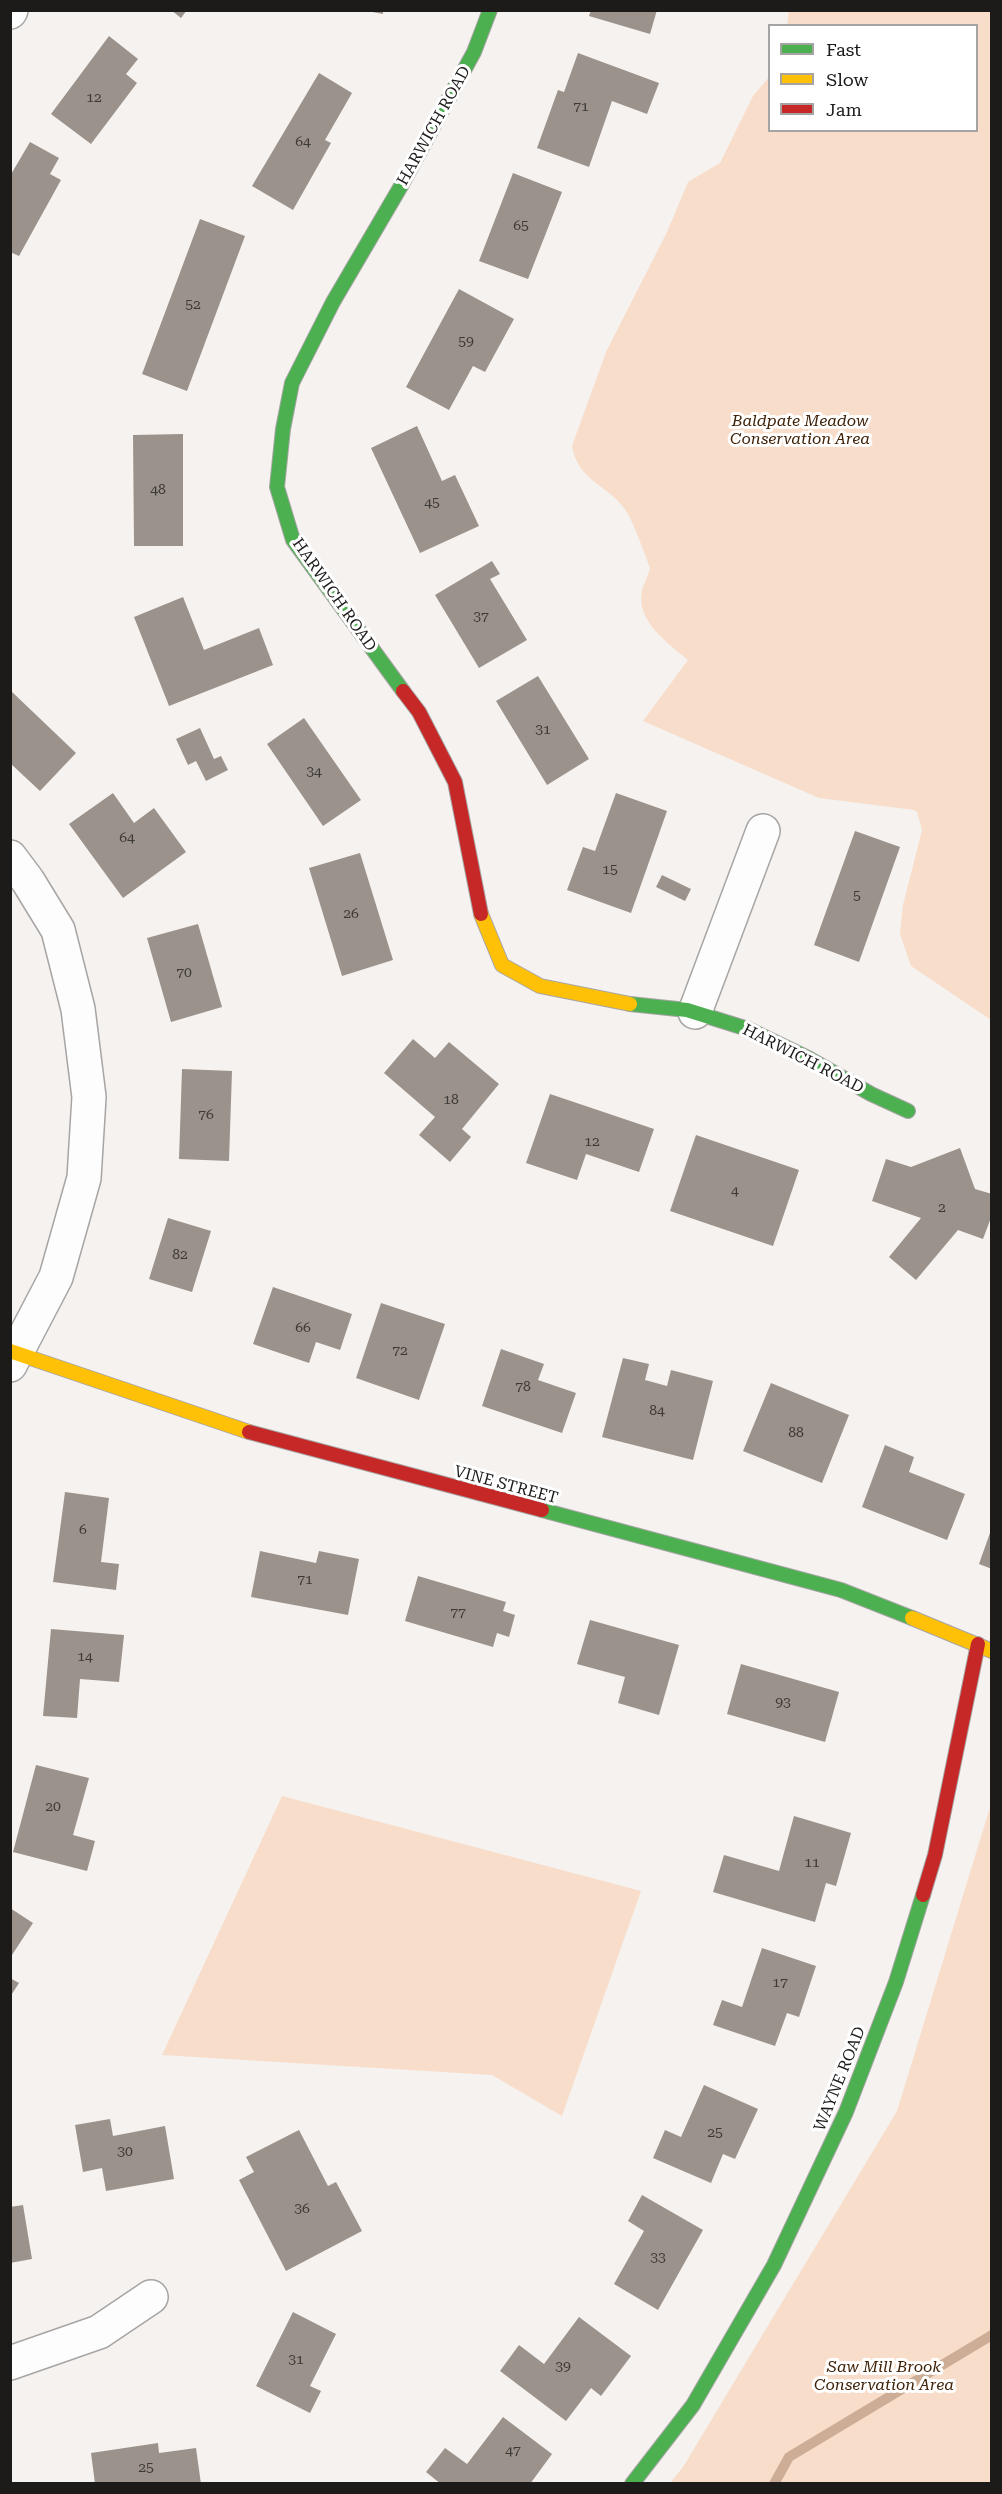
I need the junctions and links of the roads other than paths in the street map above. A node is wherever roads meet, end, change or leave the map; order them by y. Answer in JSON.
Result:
{"nodes":[{"id":1,"x":490,"y":10,"type":"edge"},
{"id":2,"x":764,"y":831,"type":"dead end"},
{"id":3,"x":10,"y":857,"type":"edge"},
{"id":4,"x":695,"y":1012,"type":"junction"},
{"id":5,"x":908,"y":1111,"type":"dead end"},
{"id":6,"x":12,"y":1356,"type":"edge"},
{"id":7,"x":978,"y":1644,"type":"junction"},
{"id":8,"x":992,"y":1651,"type":"edge"},
{"id":9,"x":151,"y":2297,"type":"dead end"},
{"id":10,"x":10,"y":2363,"type":"edge"},
{"id":11,"x":632,"y":2484,"type":"edge"}],
"edges":[{"from":1,"to":4,"type":"street","name":"HARWICH ROAD"},
{"from":2,"to":4,"type":"street"},
{"from":3,"to":6,"type":"street"},
{"from":4,"to":5,"type":"street","name":"HARWICH ROAD"},
{"from":6,"to":7,"type":"street","name":"VINE STREET"},
{"from":7,"to":8,"type":"street","name":"VINE STREET"},
{"from":7,"to":11,"type":"street","name":"WAYNE ROAD"},
{"from":9,"to":10,"type":"street"}]}
